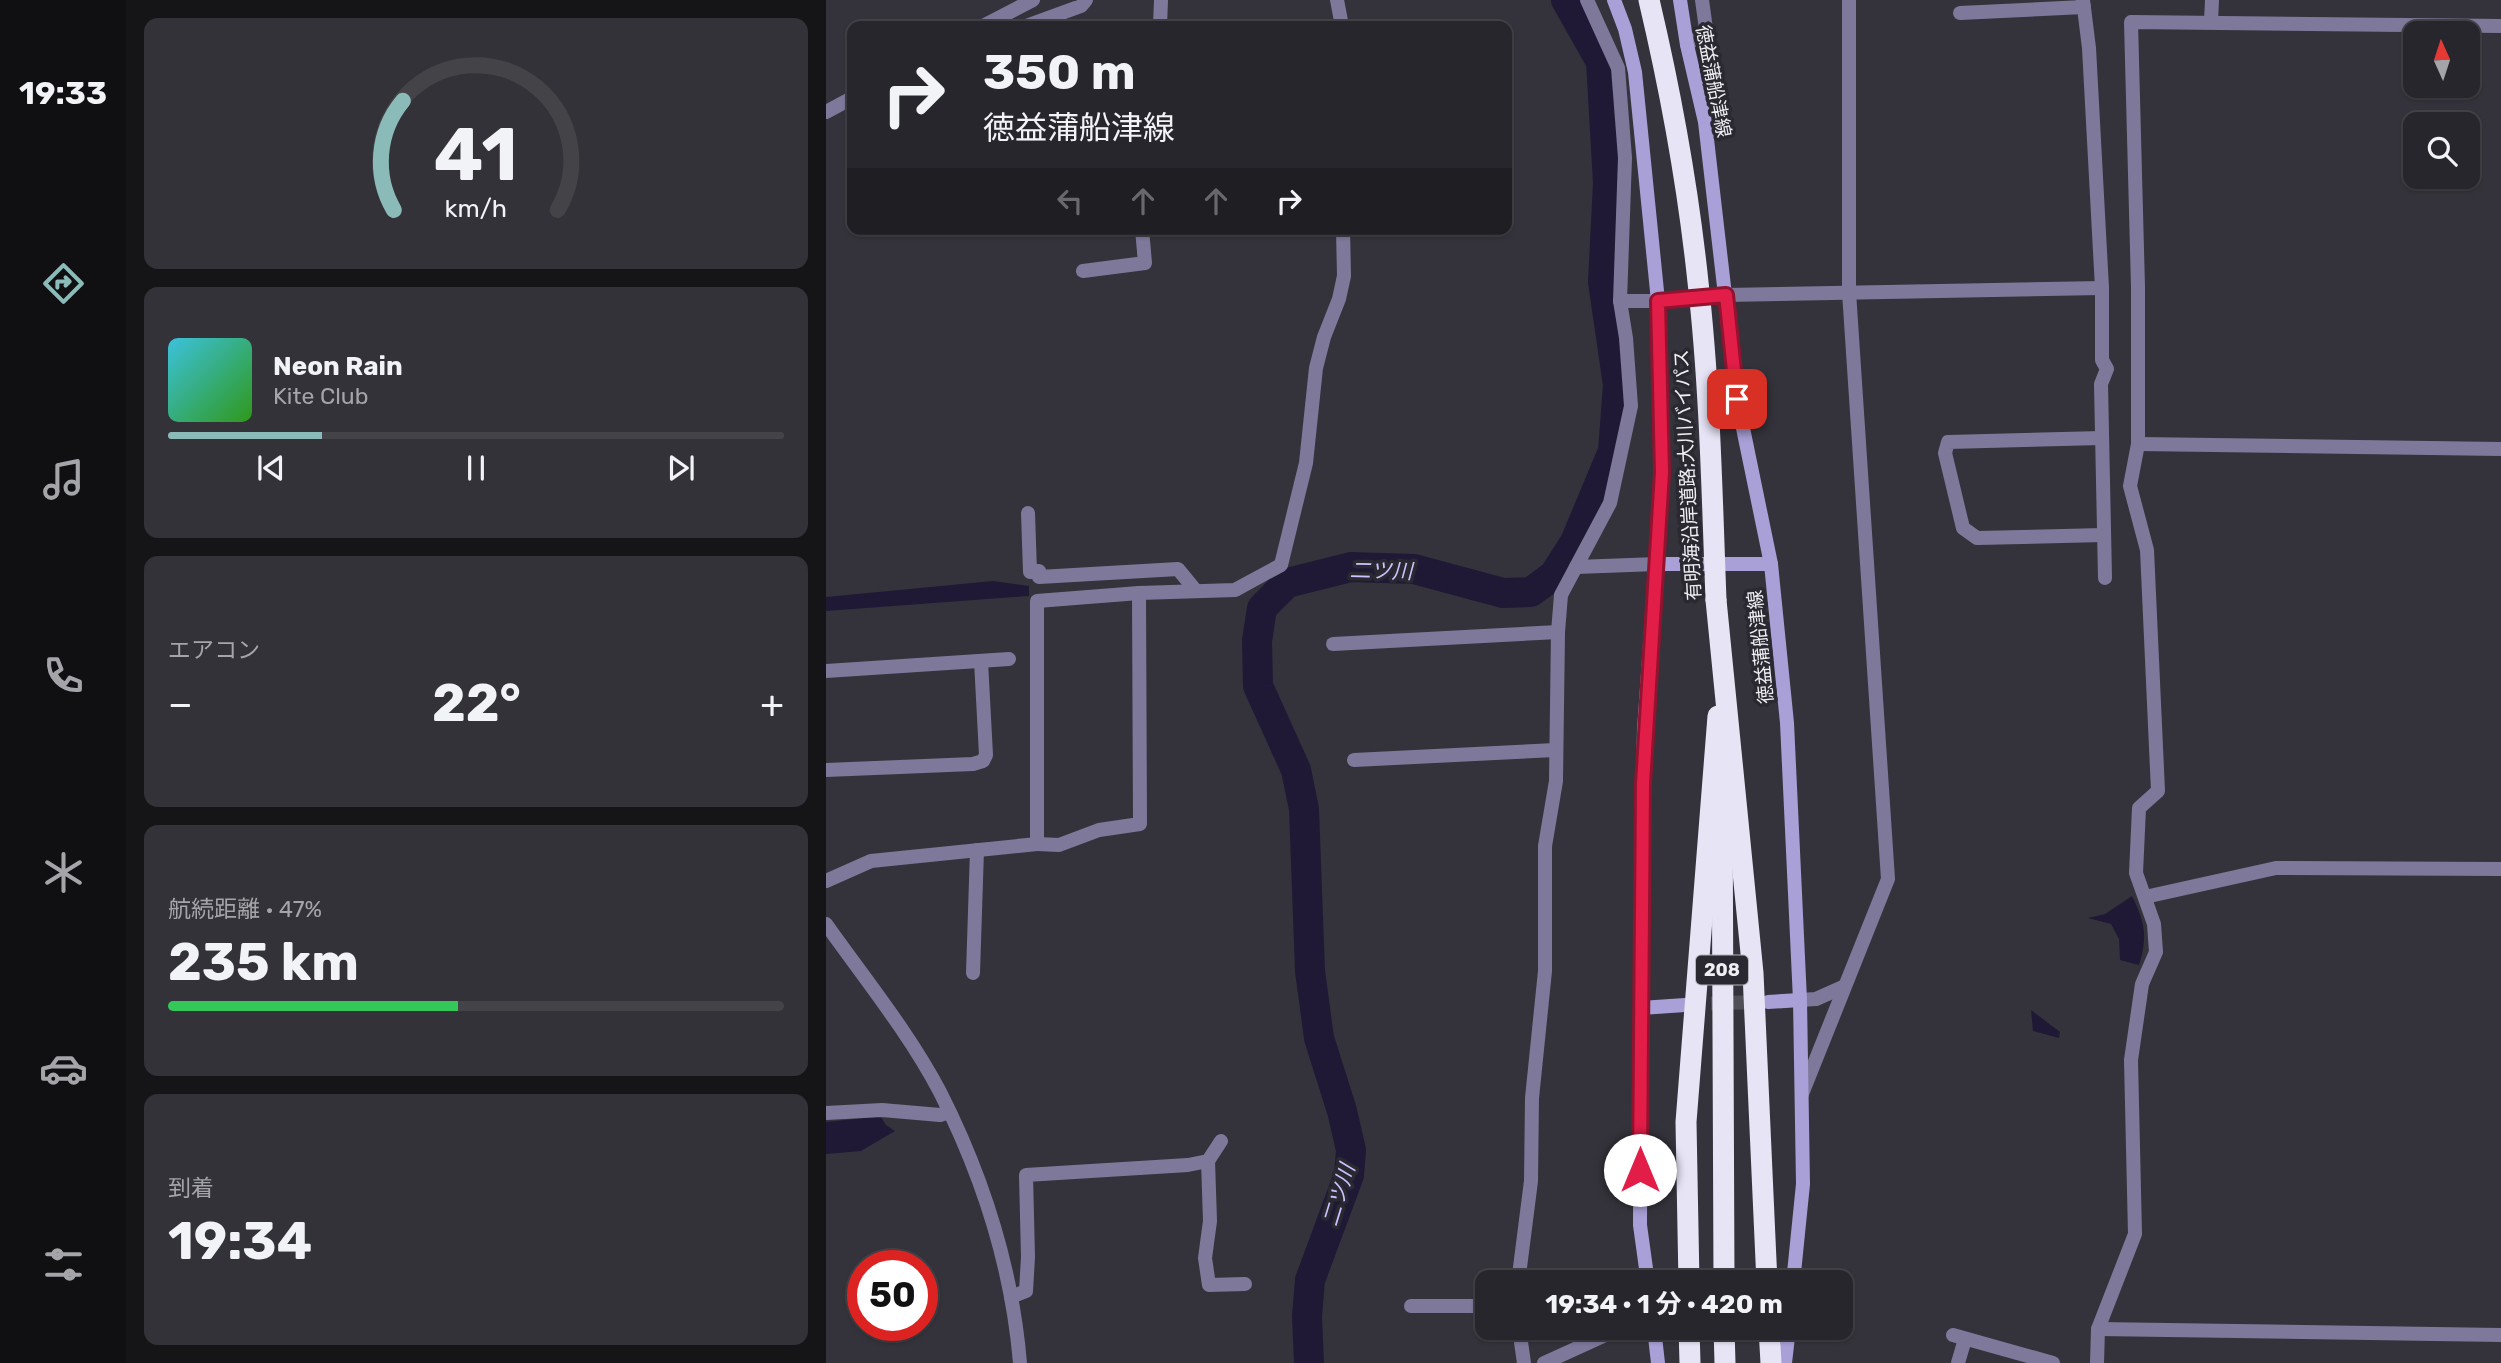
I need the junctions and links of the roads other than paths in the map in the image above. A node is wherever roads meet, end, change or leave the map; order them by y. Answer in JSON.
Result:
{"nodes":[{"id":1,"x":1033,"y":0,"type":"edge"},
{"id":2,"x":1086,"y":0,"type":"edge"},
{"id":3,"x":1161,"y":0,"type":"edge"},
{"id":4,"x":1337,"y":0,"type":"edge"},
{"id":5,"x":1587,"y":0,"type":"edge"},
{"id":6,"x":1614,"y":0,"type":"edge"},
{"id":7,"x":1649,"y":0,"type":"edge"},
{"id":8,"x":1659,"y":0,"type":"edge"},
{"id":9,"x":1680,"y":0,"type":"edge"},
{"id":10,"x":1702,"y":0,"type":"edge"},
{"id":11,"x":1849,"y":0,"type":"edge"},
{"id":12,"x":2212,"y":0,"type":"edge"},
{"id":13,"x":2083,"y":4,"type":"edge"},
{"id":14,"x":1961,"y":13,"type":"dead end"},
{"id":15,"x":993,"y":21,"type":"edge"},
{"id":16,"x":1040,"y":21,"type":"edge"},
{"id":17,"x":1160,"y":21,"type":"edge"},
{"id":18,"x":1341,"y":21,"type":"edge"},
{"id":19,"x":2211,"y":22,"type":"junction"},
{"id":20,"x":2501,"y":26,"type":"edge"},
{"id":21,"x":1687,"y":45,"type":"junction"},
{"id":22,"x":847,"y":101,"type":"edge"},
{"id":23,"x":826,"y":112,"type":"edge"},
{"id":24,"x":1143,"y":235,"type":"edge"},
{"id":25,"x":1343,"y":235,"type":"edge"},
{"id":26,"x":1083,"y":271,"type":"dead end"},
{"id":27,"x":2102,"y":288,"type":"junction"},
{"id":28,"x":1849,"y":292,"type":"junction"},
{"id":29,"x":1726,"y":295,"type":"junction"},
{"id":30,"x":1620,"y":301,"type":"junction"},
{"id":31,"x":1658,"y":301,"type":"junction"},
{"id":32,"x":2102,"y":438,"type":"junction"},
{"id":33,"x":2138,"y":444,"type":"junction"},
{"id":34,"x":2501,"y":449,"type":"edge"},
{"id":35,"x":1028,"y":513,"type":"dead end"},
{"id":36,"x":2104,"y":535,"type":"junction"},
{"id":37,"x":1657,"y":564,"type":"junction"},
{"id":38,"x":1771,"y":564,"type":"junction"},
{"id":39,"x":1576,"y":567,"type":"junction"},
{"id":40,"x":2105,"y":578,"type":"dead end"},
{"id":41,"x":1196,"y":591,"type":"junction"},
{"id":42,"x":1139,"y":593,"type":"junction"},
{"id":43,"x":1721,"y":600,"type":"junction"},
{"id":44,"x":1558,"y":632,"type":"junction"},
{"id":45,"x":1334,"y":644,"type":"dead end"},
{"id":46,"x":1723,"y":657,"type":"junction"},
{"id":47,"x":1009,"y":659,"type":"dead end"},
{"id":48,"x":981,"y":661,"type":"junction"},
{"id":49,"x":826,"y":671,"type":"edge"},
{"id":50,"x":1556,"y":750,"type":"junction"},
{"id":51,"x":1354,"y":760,"type":"dead end"},
{"id":52,"x":826,"y":770,"type":"edge"},
{"id":53,"x":1037,"y":844,"type":"junction"},
{"id":54,"x":977,"y":850,"type":"junction"},
{"id":55,"x":2501,"y":869,"type":"edge"},
{"id":56,"x":826,"y":881,"type":"edge"},
{"id":57,"x":2145,"y":897,"type":"junction"},
{"id":58,"x":826,"y":924,"type":"edge"},
{"id":59,"x":973,"y":974,"type":"dead end"},
{"id":60,"x":1843,"y":987,"type":"junction"},
{"id":61,"x":1800,"y":1000,"type":"junction"},
{"id":62,"x":1768,"y":1002,"type":"tunnel mouth"},
{"id":63,"x":1685,"y":1005,"type":"tunnel mouth"},
{"id":64,"x":1641,"y":1008,"type":"junction"},
{"id":65,"x":1801,"y":1096,"type":"junction"},
{"id":66,"x":949,"y":1112,"type":"junction"},
{"id":67,"x":826,"y":1113,"type":"edge"},
{"id":68,"x":1221,"y":1141,"type":"dead end"},
{"id":69,"x":1208,"y":1161,"type":"junction"},
{"id":70,"x":1520,"y":1270,"type":"edge"},
{"id":71,"x":1646,"y":1270,"type":"edge"},
{"id":72,"x":1689,"y":1270,"type":"edge"},
{"id":73,"x":1724,"y":1270,"type":"edge"},
{"id":74,"x":1766,"y":1270,"type":"edge"},
{"id":75,"x":1794,"y":1270,"type":"edge"},
{"id":76,"x":1245,"y":1284,"type":"dead end"},
{"id":77,"x":1011,"y":1297,"type":"junction"},
{"id":78,"x":1410,"y":1306,"type":"dead end"},
{"id":79,"x":1475,"y":1306,"type":"edge"},
{"id":80,"x":2098,"y":1329,"type":"junction"},
{"id":81,"x":2501,"y":1335,"type":"edge"},
{"id":82,"x":1521,"y":1340,"type":"edge"},
{"id":83,"x":1595,"y":1340,"type":"edge"},
{"id":84,"x":1655,"y":1340,"type":"edge"},
{"id":85,"x":1689,"y":1340,"type":"edge"},
{"id":86,"x":1724,"y":1340,"type":"edge"},
{"id":87,"x":1770,"y":1340,"type":"edge"},
{"id":88,"x":1787,"y":1340,"type":"edge"},
{"id":89,"x":1020,"y":1363,"type":"edge"},
{"id":90,"x":1524,"y":1363,"type":"edge"},
{"id":91,"x":1544,"y":1363,"type":"edge"},
{"id":92,"x":1658,"y":1363,"type":"edge"},
{"id":93,"x":1690,"y":1363,"type":"edge"},
{"id":94,"x":1725,"y":1363,"type":"edge"},
{"id":95,"x":1771,"y":1363,"type":"edge"},
{"id":96,"x":1785,"y":1363,"type":"edge"},
{"id":97,"x":1958,"y":1363,"type":"edge"},
{"id":98,"x":2053,"y":1363,"type":"edge"},
{"id":99,"x":2097,"y":1363,"type":"edge"}],
"edges":[{"from":1,"to":15,"type":"street"},
{"from":2,"to":16,"type":"street"},
{"from":3,"to":17,"type":"street"},
{"from":4,"to":18,"type":"street"},
{"from":5,"to":30,"type":"street"},
{"from":6,"to":31,"type":"main road"},
{"from":7,"to":43,"type":"highway","name":"有明海沿岸道路;大川バイパス","number":"208","bridge":true},
{"from":8,"to":43,"type":"highway","name":"有明海沿岸道路;大川バイパス","number":"208"},
{"from":9,"to":21,"type":"main road","name":"徳益蒲船津線"},
{"from":10,"to":21,"type":"street"},
{"from":11,"to":28,"type":"street"},
{"from":12,"to":19,"type":"street"},
{"from":13,"to":14,"type":"street"},
{"from":13,"to":27,"type":"street"},
{"from":19,"to":20,"type":"street"},
{"from":19,"to":33,"type":"street"},
{"from":21,"to":29,"type":"main road","name":"徳益蒲船津線"},
{"from":22,"to":23,"type":"street"},
{"from":24,"to":26,"type":"street"},
{"from":25,"to":41,"type":"street"},
{"from":27,"to":28,"type":"street"},
{"from":27,"to":32,"type":"street"},
{"from":28,"to":29,"type":"street"},
{"from":28,"to":60,"type":"street"},
{"from":29,"to":31,"type":"main road"},
{"from":29,"to":38,"type":"main road","name":"徳益蒲船津線"},
{"from":30,"to":31,"type":"street"},
{"from":30,"to":39,"type":"street"},
{"from":31,"to":37,"type":"main road"},
{"from":32,"to":36,"type":"street"},
{"from":32,"to":36,"type":"street"},
{"from":33,"to":34,"type":"street"},
{"from":33,"to":57,"type":"street"},
{"from":35,"to":41,"type":"street"},
{"from":36,"to":40,"type":"street"},
{"from":37,"to":38,"type":"main road"},
{"from":37,"to":39,"type":"street"},
{"from":37,"to":64,"type":"main road"},
{"from":38,"to":61,"type":"main road","name":"徳益蒲船津線"},
{"from":39,"to":44,"type":"street"},
{"from":41,"to":42,"type":"street"},
{"from":42,"to":53,"type":"street"},
{"from":42,"to":53,"type":"street"},
{"from":43,"to":46,"type":"highway","name":"有明海沿岸道路;大川バイパス","number":"208"},
{"from":44,"to":45,"type":"street"},
{"from":44,"to":50,"type":"street"},
{"from":46,"to":72,"type":"highway"},
{"from":46,"to":73,"type":"highway","name":"有明海沿岸道路;大川バイパス","number":"208"},
{"from":46,"to":74,"type":"highway"},
{"from":47,"to":48,"type":"street"},
{"from":48,"to":49,"type":"street"},
{"from":48,"to":52,"type":"street"},
{"from":50,"to":51,"type":"street"},
{"from":50,"to":70,"type":"street"},
{"from":53,"to":54,"type":"street"},
{"from":54,"to":56,"type":"street"},
{"from":54,"to":59,"type":"street"},
{"from":55,"to":57,"type":"street"},
{"from":57,"to":80,"type":"street"},
{"from":58,"to":66,"type":"street"},
{"from":60,"to":61,"type":"street"},
{"from":60,"to":65,"type":"street"},
{"from":61,"to":62,"type":"main road"},
{"from":61,"to":65,"type":"main road","name":"徳益蒲船津線"},
{"from":63,"to":64,"type":"main road"},
{"from":64,"to":71,"type":"main road"},
{"from":65,"to":75,"type":"main road","name":"徳益蒲船津線"},
{"from":66,"to":67,"type":"street"},
{"from":66,"to":77,"type":"street"},
{"from":68,"to":69,"type":"street"},
{"from":69,"to":76,"type":"street"},
{"from":69,"to":77,"type":"street"},
{"from":77,"to":89,"type":"street"},
{"from":78,"to":79,"type":"street"},
{"from":80,"to":81,"type":"street"},
{"from":80,"to":99,"type":"street"},
{"from":82,"to":90,"type":"street"},
{"from":83,"to":91,"type":"street"},
{"from":84,"to":92,"type":"main road"},
{"from":85,"to":93,"type":"highway"},
{"from":86,"to":94,"type":"highway"},
{"from":87,"to":95,"type":"highway"},
{"from":88,"to":96,"type":"main road"},
{"from":97,"to":98,"type":"street"}]}
